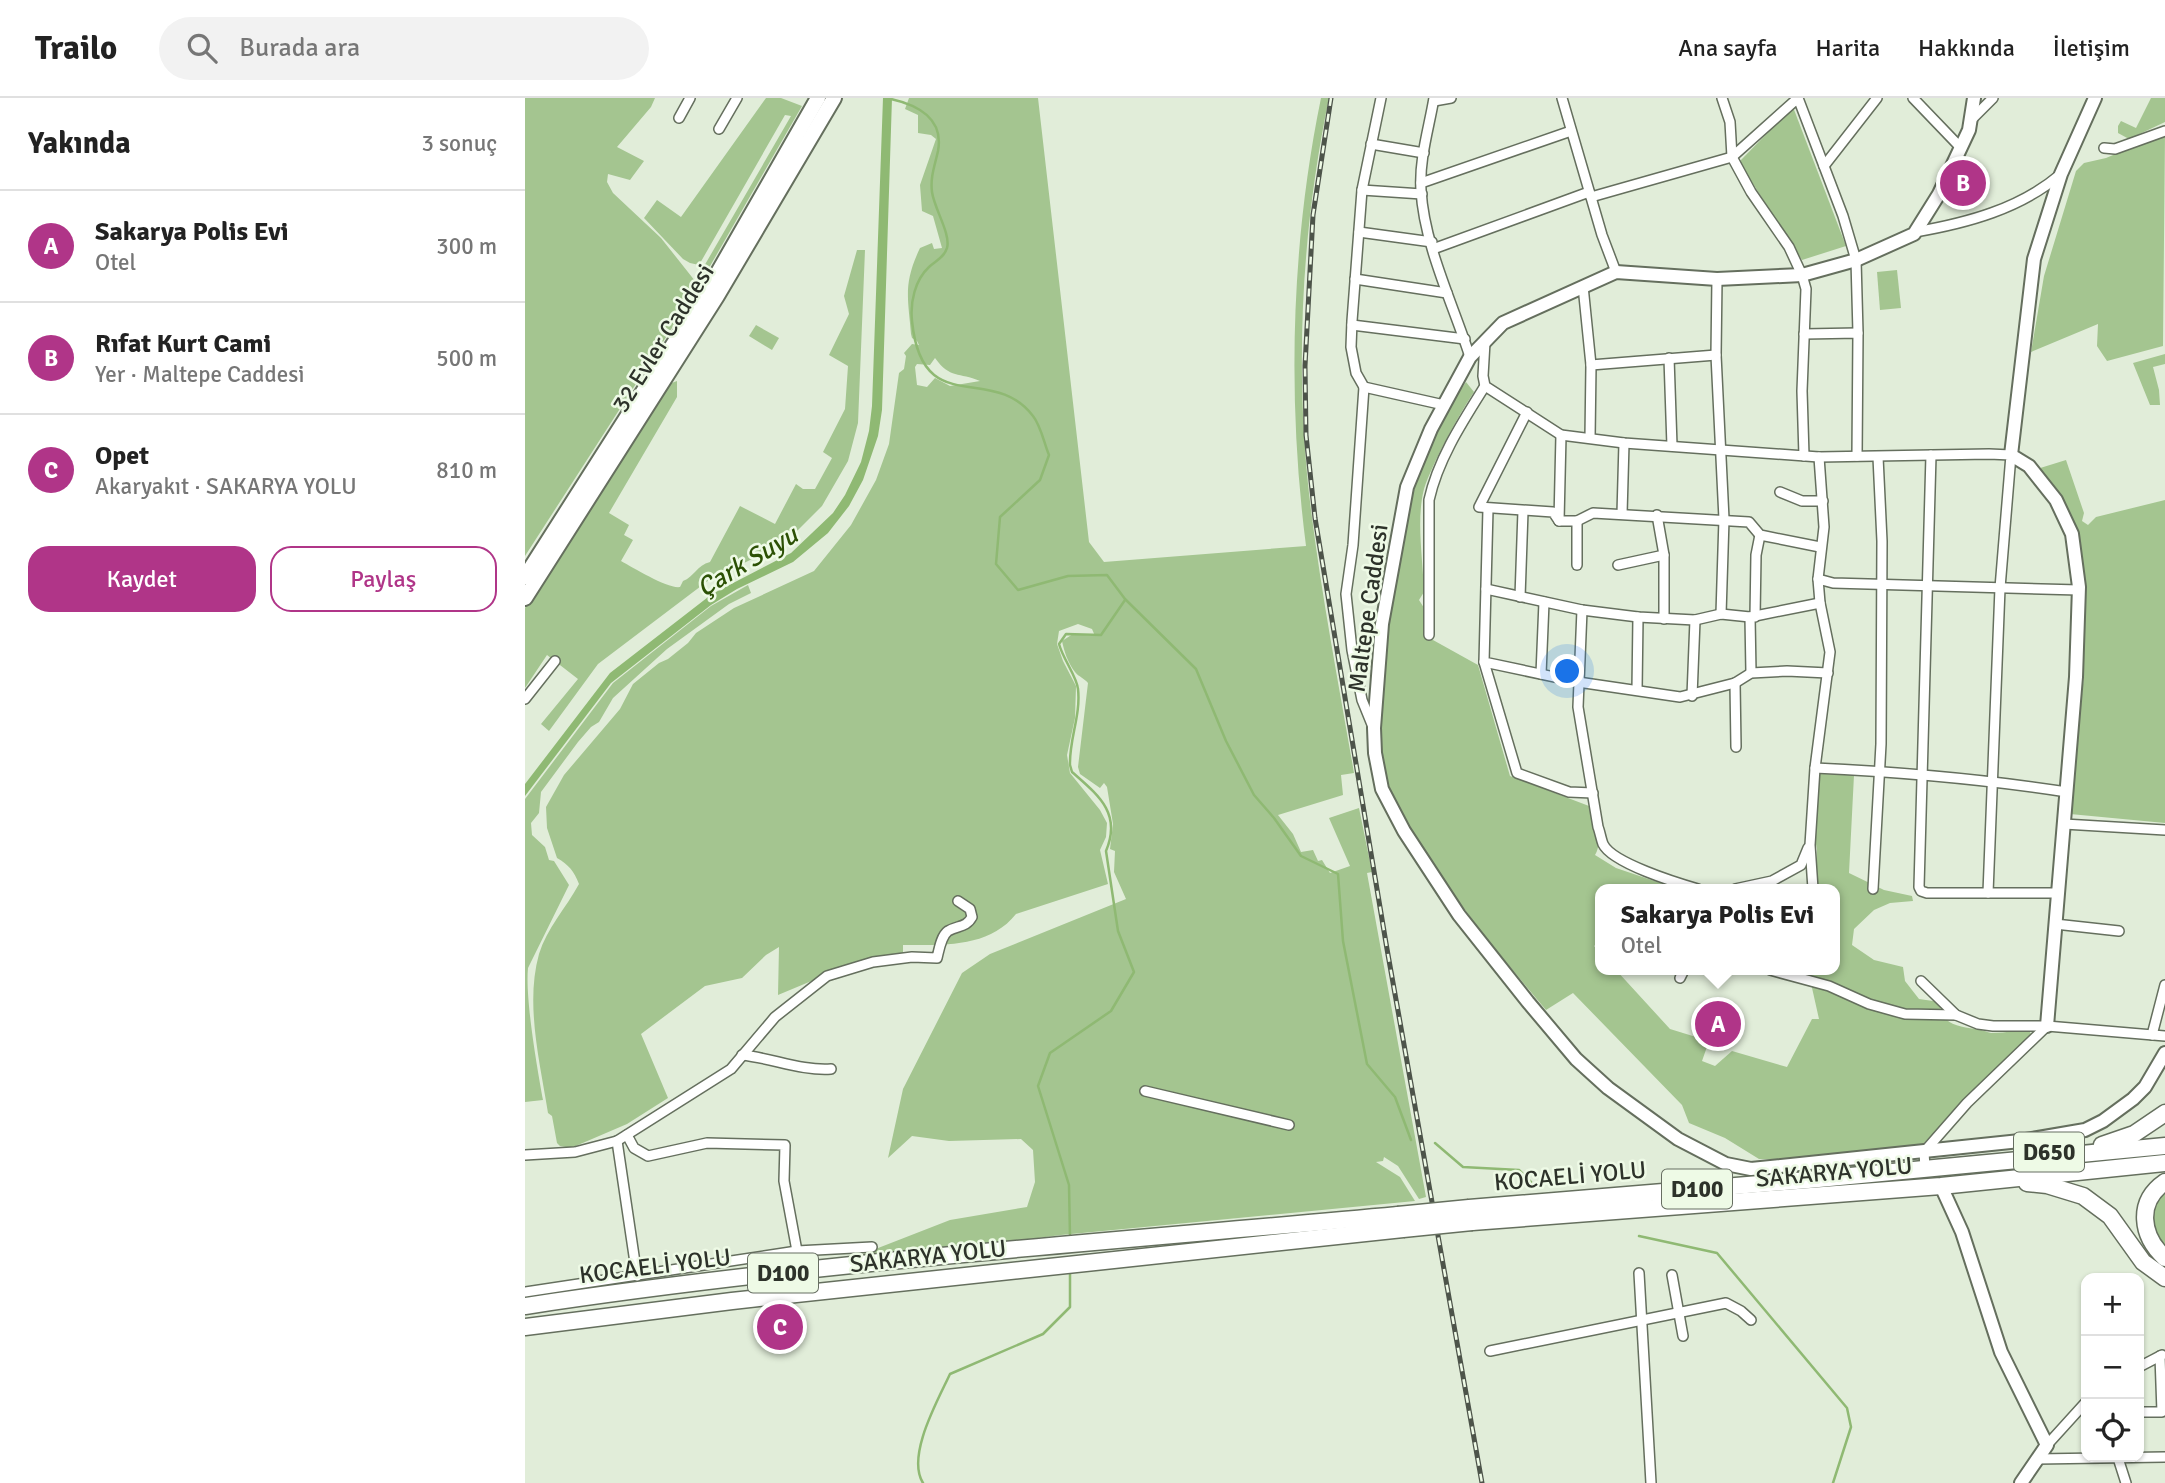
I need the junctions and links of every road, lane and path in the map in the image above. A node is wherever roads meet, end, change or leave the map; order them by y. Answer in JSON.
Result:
{"nodes":[{"id":1,"x":690,"y":98,"type":"edge"},
{"id":2,"x":737,"y":98,"type":"edge"},
{"id":3,"x":818,"y":98,"type":"edge"},
{"id":4,"x":834,"y":98,"type":"edge"},
{"id":5,"x":1381,"y":98,"type":"edge"},
{"id":6,"x":1451,"y":98,"type":"edge"},
{"id":7,"x":1562,"y":98,"type":"edge"},
{"id":8,"x":1722,"y":98,"type":"edge"},
{"id":9,"x":1877,"y":98,"type":"edge"},
{"id":10,"x":1913,"y":98,"type":"edge"},
{"id":11,"x":1974,"y":98,"type":"edge"},
{"id":12,"x":1993,"y":98,"type":"edge"},
{"id":13,"x":2095,"y":98,"type":"edge"},
{"id":14,"x":1434,"y":99,"type":"edge"},
{"id":15,"x":678,"y":118,"type":"dead end"},
{"id":16,"x":1971,"y":120,"type":"junction"},
{"id":17,"x":719,"y":130,"type":"dead end"},
{"id":18,"x":1571,"y":131,"type":"junction"},
{"id":19,"x":2165,"y":131,"type":"edge"},
{"id":20,"x":1371,"y":144,"type":"junction"},
{"id":21,"x":1961,"y":148,"type":"junction"},
{"id":22,"x":2104,"y":148,"type":"dead end"},
{"id":23,"x":1424,"y":153,"type":"junction"},
{"id":24,"x":1732,"y":157,"type":"junction"},
{"id":25,"x":1824,"y":166,"type":"junction"},
{"id":26,"x":2061,"y":174,"type":"junction"},
{"id":27,"x":1421,"y":183,"type":"junction"},
{"id":28,"x":1362,"y":190,"type":"junction"},
{"id":29,"x":1422,"y":194,"type":"junction"},
{"id":30,"x":1590,"y":194,"type":"junction"},
{"id":31,"x":1359,"y":232,"type":"junction"},
{"id":32,"x":1915,"y":232,"type":"junction"},
{"id":33,"x":1433,"y":246,"type":"junction"},
{"id":34,"x":1856,"y":260,"type":"junction"},
{"id":35,"x":1616,"y":272,"type":"junction"},
{"id":36,"x":1802,"y":275,"type":"junction"},
{"id":37,"x":1355,"y":279,"type":"junction"},
{"id":38,"x":1717,"y":279,"type":"junction"},
{"id":39,"x":1583,"y":286,"type":"junction"},
{"id":40,"x":1447,"y":293,"type":"junction"},
{"id":41,"x":1352,"y":325,"type":"junction"},
{"id":42,"x":1858,"y":333,"type":"junction"},
{"id":43,"x":1804,"y":334,"type":"junction"},
{"id":44,"x":1465,"y":339,"type":"junction"},
{"id":45,"x":1485,"y":342,"type":"junction"},
{"id":46,"x":1716,"y":355,"type":"junction"},
{"id":47,"x":1470,"y":357,"type":"junction"},
{"id":48,"x":1669,"y":358,"type":"junction"},
{"id":49,"x":1591,"y":365,"type":"junction"},
{"id":50,"x":1485,"y":386,"type":"junction"},
{"id":51,"x":1364,"y":387,"type":"junction"},
{"id":52,"x":1444,"y":405,"type":"junction"},
{"id":53,"x":1527,"y":412,"type":"junction"},
{"id":54,"x":1561,"y":435,"type":"junction"},
{"id":55,"x":1590,"y":438,"type":"junction"},
{"id":56,"x":1624,"y":443,"type":"junction"},
{"id":57,"x":1672,"y":446,"type":"junction"},
{"id":58,"x":1720,"y":449,"type":"junction"},
{"id":59,"x":1931,"y":454,"type":"junction"},
{"id":60,"x":2011,"y":455,"type":"junction"},
{"id":61,"x":1804,"y":456,"type":"junction"},
{"id":62,"x":1857,"y":456,"type":"junction"},
{"id":63,"x":1819,"y":457,"type":"junction"},
{"id":64,"x":1878,"y":457,"type":"junction"},
{"id":65,"x":1780,"y":492,"type":"dead end"},
{"id":66,"x":1823,"y":501,"type":"junction"},
{"id":67,"x":1488,"y":509,"type":"junction"},
{"id":68,"x":1523,"y":511,"type":"junction"},
{"id":69,"x":1622,"y":514,"type":"junction"},
{"id":70,"x":1657,"y":515,"type":"junction"},
{"id":71,"x":1724,"y":519,"type":"junction"},
{"id":72,"x":1559,"y":521,"type":"junction"},
{"id":73,"x":1577,"y":521,"type":"junction"},
{"id":74,"x":1760,"y":535,"type":"junction"},
{"id":75,"x":1820,"y":547,"type":"junction"},
{"id":76,"x":1664,"y":555,"type":"junction"},
{"id":77,"x":1577,"y":565,"type":"dead end"},
{"id":78,"x":1618,"y":565,"type":"dead end"},
{"id":79,"x":525,"y":577,"type":"edge"},
{"id":80,"x":1818,"y":579,"type":"junction"},
{"id":81,"x":1882,"y":584,"type":"junction"},
{"id":82,"x":1927,"y":587,"type":"junction"},
{"id":83,"x":2000,"y":588,"type":"junction"},
{"id":84,"x":1486,"y":589,"type":"junction"},
{"id":85,"x":2079,"y":590,"type":"junction"},
{"id":86,"x":1520,"y":597,"type":"junction"},
{"id":87,"x":525,"y":598,"type":"edge"},
{"id":88,"x":1543,"y":602,"type":"junction"},
{"id":89,"x":1820,"y":603,"type":"junction"},
{"id":90,"x":1582,"y":610,"type":"junction"},
{"id":91,"x":1720,"y":614,"type":"junction"},
{"id":92,"x":1638,"y":617,"type":"junction"},
{"id":93,"x":1752,"y":617,"type":"junction"},
{"id":94,"x":1664,"y":619,"type":"junction"},
{"id":95,"x":1695,"y":620,"type":"junction"},
{"id":96,"x":1429,"y":635,"type":"dead end"},
{"id":97,"x":555,"y":661,"type":"dead end"},
{"id":98,"x":1485,"y":662,"type":"junction"},
{"id":99,"x":1751,"y":673,"type":"junction"},
{"id":100,"x":1828,"y":673,"type":"junction"},
{"id":101,"x":1541,"y":674,"type":"junction"},
{"id":102,"x":1578,"y":682,"type":"junction"},
{"id":103,"x":1735,"y":683,"type":"junction"},
{"id":104,"x":1637,"y":690,"type":"junction"},
{"id":105,"x":1692,"y":696,"type":"junction"},
{"id":106,"x":525,"y":699,"type":"edge"},
{"id":107,"x":1374,"y":728,"type":"junction"},
{"id":108,"x":1736,"y":747,"type":"dead end"},
{"id":109,"x":1815,"y":768,"type":"junction"},
{"id":110,"x":1880,"y":771,"type":"junction"},
{"id":111,"x":1922,"y":774,"type":"junction"},
{"id":112,"x":1991,"y":780,"type":"junction"},
{"id":113,"x":2067,"y":792,"type":"junction"},
{"id":114,"x":1593,"y":793,"type":"junction"},
{"id":115,"x":2064,"y":824,"type":"junction"},
{"id":116,"x":2165,"y":830,"type":"edge"},
{"id":117,"x":1810,"y":845,"type":"junction"},
{"id":118,"x":1681,"y":884,"type":"edge"},
{"id":119,"x":1758,"y":884,"type":"edge"},
{"id":120,"x":1814,"y":884,"type":"edge"},
{"id":121,"x":1873,"y":888,"type":"dead end"},
{"id":122,"x":1988,"y":893,"type":"junction"},
{"id":123,"x":2058,"y":893,"type":"junction"},
{"id":124,"x":958,"y":901,"type":"dead end"},
{"id":125,"x":2055,"y":923,"type":"junction"},
{"id":126,"x":2119,"y":931,"type":"dead end"},
{"id":127,"x":1802,"y":975,"type":"edge"},
{"id":128,"x":1921,"y":981,"type":"dead end"},
{"id":129,"x":2165,"y":985,"type":"edge"},
{"id":130,"x":1956,"y":1015,"type":"junction"},
{"id":131,"x":2047,"y":1026,"type":"junction"},
{"id":132,"x":2152,"y":1035,"type":"junction"},
{"id":133,"x":2165,"y":1036,"type":"edge"},
{"id":134,"x":2165,"y":1053,"type":"edge"},
{"id":135,"x":743,"y":1055,"type":"junction"},
{"id":136,"x":831,"y":1069,"type":"dead end"},
{"id":137,"x":1145,"y":1091,"type":"dead end"},
{"id":138,"x":2165,"y":1113,"type":"edge"},
{"id":139,"x":1289,"y":1125,"type":"dead end"},
{"id":140,"x":627,"y":1135,"type":"junction"},
{"id":141,"x":617,"y":1141,"type":"junction"},
{"id":142,"x":2165,"y":1146,"type":"edge"},
{"id":143,"x":525,"y":1155,"type":"edge"},
{"id":144,"x":1924,"y":1160,"type":"junction"},
{"id":145,"x":2165,"y":1163,"type":"edge"},
{"id":146,"x":1990,"y":1180,"type":"junction"},
{"id":147,"x":2165,"y":1182,"type":"edge"},
{"id":148,"x":1941,"y":1186,"type":"junction"},
{"id":149,"x":1471,"y":1215,"type":"junction"},
{"id":150,"x":1401,"y":1222,"type":"junction"},
{"id":151,"x":872,"y":1247,"type":"dead end"},
{"id":152,"x":797,"y":1251,"type":"junction"},
{"id":153,"x":2165,"y":1258,"type":"edge"},
{"id":154,"x":1639,"y":1273,"type":"dead end"},
{"id":155,"x":1672,"y":1275,"type":"dead end"},
{"id":156,"x":637,"y":1276,"type":"junction"},
{"id":157,"x":2165,"y":1278,"type":"edge"},
{"id":158,"x":526,"y":1299,"type":"edge"},
{"id":159,"x":1679,"y":1312,"type":"junction"},
{"id":160,"x":1640,"y":1319,"type":"junction"},
{"id":161,"x":1751,"y":1320,"type":"dead end"},
{"id":162,"x":525,"y":1326,"type":"edge"},
{"id":163,"x":1683,"y":1336,"type":"dead end"},
{"id":164,"x":1490,"y":1351,"type":"dead end"},
{"id":165,"x":2163,"y":1355,"type":"edge"},
{"id":166,"x":2144,"y":1364,"type":"edge"},
{"id":167,"x":2081,"y":1411,"type":"edge"},
{"id":168,"x":2144,"y":1412,"type":"edge"},
{"id":169,"x":2047,"y":1445,"type":"junction"},
{"id":170,"x":2144,"y":1457,"type":"edge"},
{"id":171,"x":2165,"y":1457,"type":"edge"},
{"id":172,"x":2081,"y":1458,"type":"edge"},
{"id":173,"x":2038,"y":1459,"type":"junction"},
{"id":174,"x":2119,"y":1462,"type":"edge"},
{"id":175,"x":1651,"y":1483,"type":"edge"},
{"id":176,"x":2021,"y":1483,"type":"edge"},
{"id":177,"x":2126,"y":1483,"type":"edge"}],
"edges":[{"from":1,"to":15,"type":"street"},
{"from":2,"to":17,"type":"street"},
{"from":3,"to":79,"type":"main road","name":"32 Evler Caddesi"},
{"from":4,"to":87,"type":"main road","name":"32 Evler Caddesi"},
{"from":5,"to":20,"type":"street"},
{"from":6,"to":14,"type":"street"},
{"from":7,"to":18,"type":"street"},
{"from":8,"to":24,"type":"street"},
{"from":9,"to":25,"type":"street"},
{"from":10,"to":21,"type":"street"},
{"from":11,"to":16,"type":"street"},
{"from":12,"to":16,"type":"street"},
{"from":13,"to":26,"type":"street"},
{"from":14,"to":23,"type":"street"},
{"from":16,"to":21,"type":"street"},
{"from":18,"to":27,"type":"street"},
{"from":18,"to":30,"type":"street"},
{"from":19,"to":22,"type":"street"},
{"from":20,"to":23,"type":"street"},
{"from":20,"to":28,"type":"street"},
{"from":21,"to":32,"type":"street"},
{"from":23,"to":27,"type":"street"},
{"from":24,"to":25,"type":"street"},
{"from":24,"to":30,"type":"street"},
{"from":24,"to":36,"type":"street"},
{"from":25,"to":34,"type":"street"},
{"from":26,"to":32,"type":"street"},
{"from":26,"to":60,"type":"street"},
{"from":27,"to":29,"type":"street"},
{"from":28,"to":29,"type":"street"},
{"from":28,"to":31,"type":"street"},
{"from":29,"to":33,"type":"street"},
{"from":30,"to":33,"type":"street"},
{"from":30,"to":35,"type":"street"},
{"from":31,"to":33,"type":"street"},
{"from":31,"to":37,"type":"street"},
{"from":32,"to":34,"type":"street","name":"Maltepe Caddesi"},
{"from":33,"to":40,"type":"street"},
{"from":34,"to":36,"type":"street","name":"Maltepe Caddesi"},
{"from":34,"to":42,"type":"street"},
{"from":35,"to":38,"type":"street","name":"Maltepe Caddesi"},
{"from":35,"to":39,"type":"street","name":"Maltepe Caddesi"},
{"from":36,"to":38,"type":"street","name":"Maltepe Caddesi"},
{"from":36,"to":43,"type":"street"},
{"from":37,"to":40,"type":"street"},
{"from":37,"to":41,"type":"street"},
{"from":38,"to":46,"type":"street"},
{"from":39,"to":45,"type":"street","name":"Maltepe Caddesi"},
{"from":39,"to":49,"type":"street"},
{"from":40,"to":44,"type":"street"},
{"from":41,"to":44,"type":"street"},
{"from":41,"to":51,"type":"street"},
{"from":42,"to":43,"type":"street"},
{"from":42,"to":62,"type":"street"},
{"from":43,"to":61,"type":"street"},
{"from":44,"to":47,"type":"street"},
{"from":45,"to":47,"type":"street","name":"Maltepe Caddesi"},
{"from":45,"to":50,"type":"street"},
{"from":46,"to":48,"type":"street"},
{"from":46,"to":58,"type":"street"},
{"from":47,"to":52,"type":"street","name":"Maltepe Caddesi"},
{"from":48,"to":49,"type":"street"},
{"from":48,"to":57,"type":"street"},
{"from":49,"to":55,"type":"street"},
{"from":50,"to":53,"type":"street"},
{"from":50,"to":96,"type":"street"},
{"from":51,"to":52,"type":"street"},
{"from":51,"to":107,"type":"street"},
{"from":52,"to":107,"type":"street","name":"Maltepe Caddesi"},
{"from":53,"to":54,"type":"street"},
{"from":53,"to":67,"type":"street"},
{"from":54,"to":55,"type":"street"},
{"from":54,"to":72,"type":"street"},
{"from":55,"to":56,"type":"street"},
{"from":56,"to":57,"type":"street"},
{"from":56,"to":69,"type":"street"},
{"from":57,"to":58,"type":"street"},
{"from":58,"to":61,"type":"street"},
{"from":58,"to":71,"type":"street"},
{"from":59,"to":60,"type":"street"},
{"from":59,"to":64,"type":"street"},
{"from":59,"to":82,"type":"street"},
{"from":60,"to":83,"type":"street"},
{"from":60,"to":85,"type":"street"},
{"from":61,"to":63,"type":"street"},
{"from":62,"to":63,"type":"street"},
{"from":62,"to":64,"type":"street"},
{"from":63,"to":66,"type":"street"},
{"from":64,"to":81,"type":"street"},
{"from":65,"to":66,"type":"street"},
{"from":66,"to":75,"type":"street"},
{"from":67,"to":68,"type":"street"},
{"from":67,"to":84,"type":"street"},
{"from":68,"to":72,"type":"street"},
{"from":68,"to":86,"type":"street"},
{"from":69,"to":70,"type":"street"},
{"from":69,"to":73,"type":"street"},
{"from":70,"to":71,"type":"street"},
{"from":70,"to":76,"type":"street"},
{"from":71,"to":74,"type":"street"},
{"from":71,"to":91,"type":"street"},
{"from":72,"to":73,"type":"street"},
{"from":73,"to":77,"type":"street"},
{"from":74,"to":75,"type":"street"},
{"from":74,"to":93,"type":"street"},
{"from":75,"to":80,"type":"street"},
{"from":76,"to":78,"type":"street"},
{"from":76,"to":94,"type":"street"},
{"from":80,"to":81,"type":"street"},
{"from":80,"to":89,"type":"street"},
{"from":81,"to":82,"type":"street"},
{"from":81,"to":110,"type":"street"},
{"from":82,"to":83,"type":"street"},
{"from":82,"to":111,"type":"street"},
{"from":83,"to":85,"type":"street"},
{"from":83,"to":112,"type":"street"},
{"from":84,"to":86,"type":"street"},
{"from":84,"to":98,"type":"street"},
{"from":85,"to":113,"type":"street"},
{"from":86,"to":88,"type":"street"},
{"from":88,"to":90,"type":"street"},
{"from":88,"to":101,"type":"street"},
{"from":89,"to":93,"type":"street"},
{"from":89,"to":100,"type":"street"},
{"from":90,"to":92,"type":"street"},
{"from":90,"to":102,"type":"street"},
{"from":91,"to":93,"type":"street"},
{"from":91,"to":95,"type":"street"},
{"from":92,"to":94,"type":"street"},
{"from":92,"to":104,"type":"street"},
{"from":93,"to":99,"type":"street"},
{"from":94,"to":95,"type":"street"},
{"from":95,"to":105,"type":"street"},
{"from":97,"to":106,"type":"street"},
{"from":98,"to":101,"type":"street"},
{"from":98,"to":114,"type":"street"},
{"from":99,"to":100,"type":"street"},
{"from":99,"to":103,"type":"street"},
{"from":100,"to":109,"type":"street"},
{"from":101,"to":102,"type":"street"},
{"from":102,"to":104,"type":"street"},
{"from":102,"to":114,"type":"street"},
{"from":103,"to":105,"type":"street"},
{"from":103,"to":108,"type":"street"},
{"from":104,"to":105,"type":"street"},
{"from":107,"to":144,"type":"street","name":"Maltepe Caddesi"},
{"from":109,"to":110,"type":"street"},
{"from":109,"to":117,"type":"street"},
{"from":110,"to":111,"type":"street"},
{"from":110,"to":121,"type":"street"},
{"from":111,"to":112,"type":"street"},
{"from":111,"to":122,"type":"street"},
{"from":112,"to":113,"type":"street"},
{"from":112,"to":122,"type":"street"},
{"from":113,"to":115,"type":"street"},
{"from":114,"to":118,"type":"street"},
{"from":115,"to":116,"type":"street"},
{"from":115,"to":123,"type":"street"},
{"from":117,"to":119,"type":"street"},
{"from":117,"to":120,"type":"street"},
{"from":122,"to":123,"type":"street"},
{"from":123,"to":125,"type":"street"},
{"from":124,"to":135,"type":"street"},
{"from":125,"to":126,"type":"street"},
{"from":125,"to":131,"type":"street"},
{"from":127,"to":130,"type":"street"},
{"from":128,"to":130,"type":"street"},
{"from":129,"to":132,"type":"street"},
{"from":130,"to":131,"type":"street"},
{"from":131,"to":132,"type":"street"},
{"from":131,"to":144,"type":"street"},
{"from":132,"to":133,"type":"street"},
{"from":134,"to":144,"type":"street","name":"Maltepe Caddesi"},
{"from":135,"to":136,"type":"street"},
{"from":135,"to":140,"type":"street"},
{"from":137,"to":139,"type":"street"},
{"from":138,"to":144,"type":"highway","number":"D650"},
{"from":140,"to":141,"type":"street"},
{"from":140,"to":152,"type":"street"},
{"from":141,"to":143,"type":"street"},
{"from":141,"to":156,"type":"street"},
{"from":142,"to":144,"type":"highway","number":"D100"},
{"from":144,"to":149,"type":"highway","name":"KOCAELİ YOLU","number":"D100"},
{"from":145,"to":146,"type":"highway","number":"D100"},
{"from":146,"to":148,"type":"highway","name":"SAKARYA YOLU","number":"D100"},
{"from":146,"to":157,"type":"highway","number":"D650"},
{"from":147,"to":153,"type":"highway"},
{"from":148,"to":149,"type":"highway","name":"SAKARYA YOLU","number":"D100"},
{"from":148,"to":169,"type":"street"},
{"from":149,"to":150,"type":"highway","number":"D100","bridge":true},
{"from":150,"to":158,"type":"highway","name":"KOCAELİ YOLU","number":"D100"},
{"from":150,"to":162,"type":"highway","name":"SAKARYA YOLU","number":"D100"},
{"from":151,"to":152,"type":"street"},
{"from":152,"to":156,"type":"street"},
{"from":154,"to":160,"type":"street"},
{"from":155,"to":159,"type":"street"},
{"from":156,"to":158,"type":"street"},
{"from":159,"to":160,"type":"street"},
{"from":159,"to":161,"type":"street"},
{"from":159,"to":163,"type":"street"},
{"from":160,"to":164,"type":"street"},
{"from":160,"to":175,"type":"street"},
{"from":165,"to":166,"type":"street"},
{"from":165,"to":168,"type":"street"},
{"from":167,"to":169,"type":"street"},
{"from":169,"to":173,"type":"street"},
{"from":170,"to":171,"type":"street"},
{"from":172,"to":173,"type":"street"},
{"from":173,"to":176,"type":"street"},
{"from":174,"to":177,"type":"street"}]}
